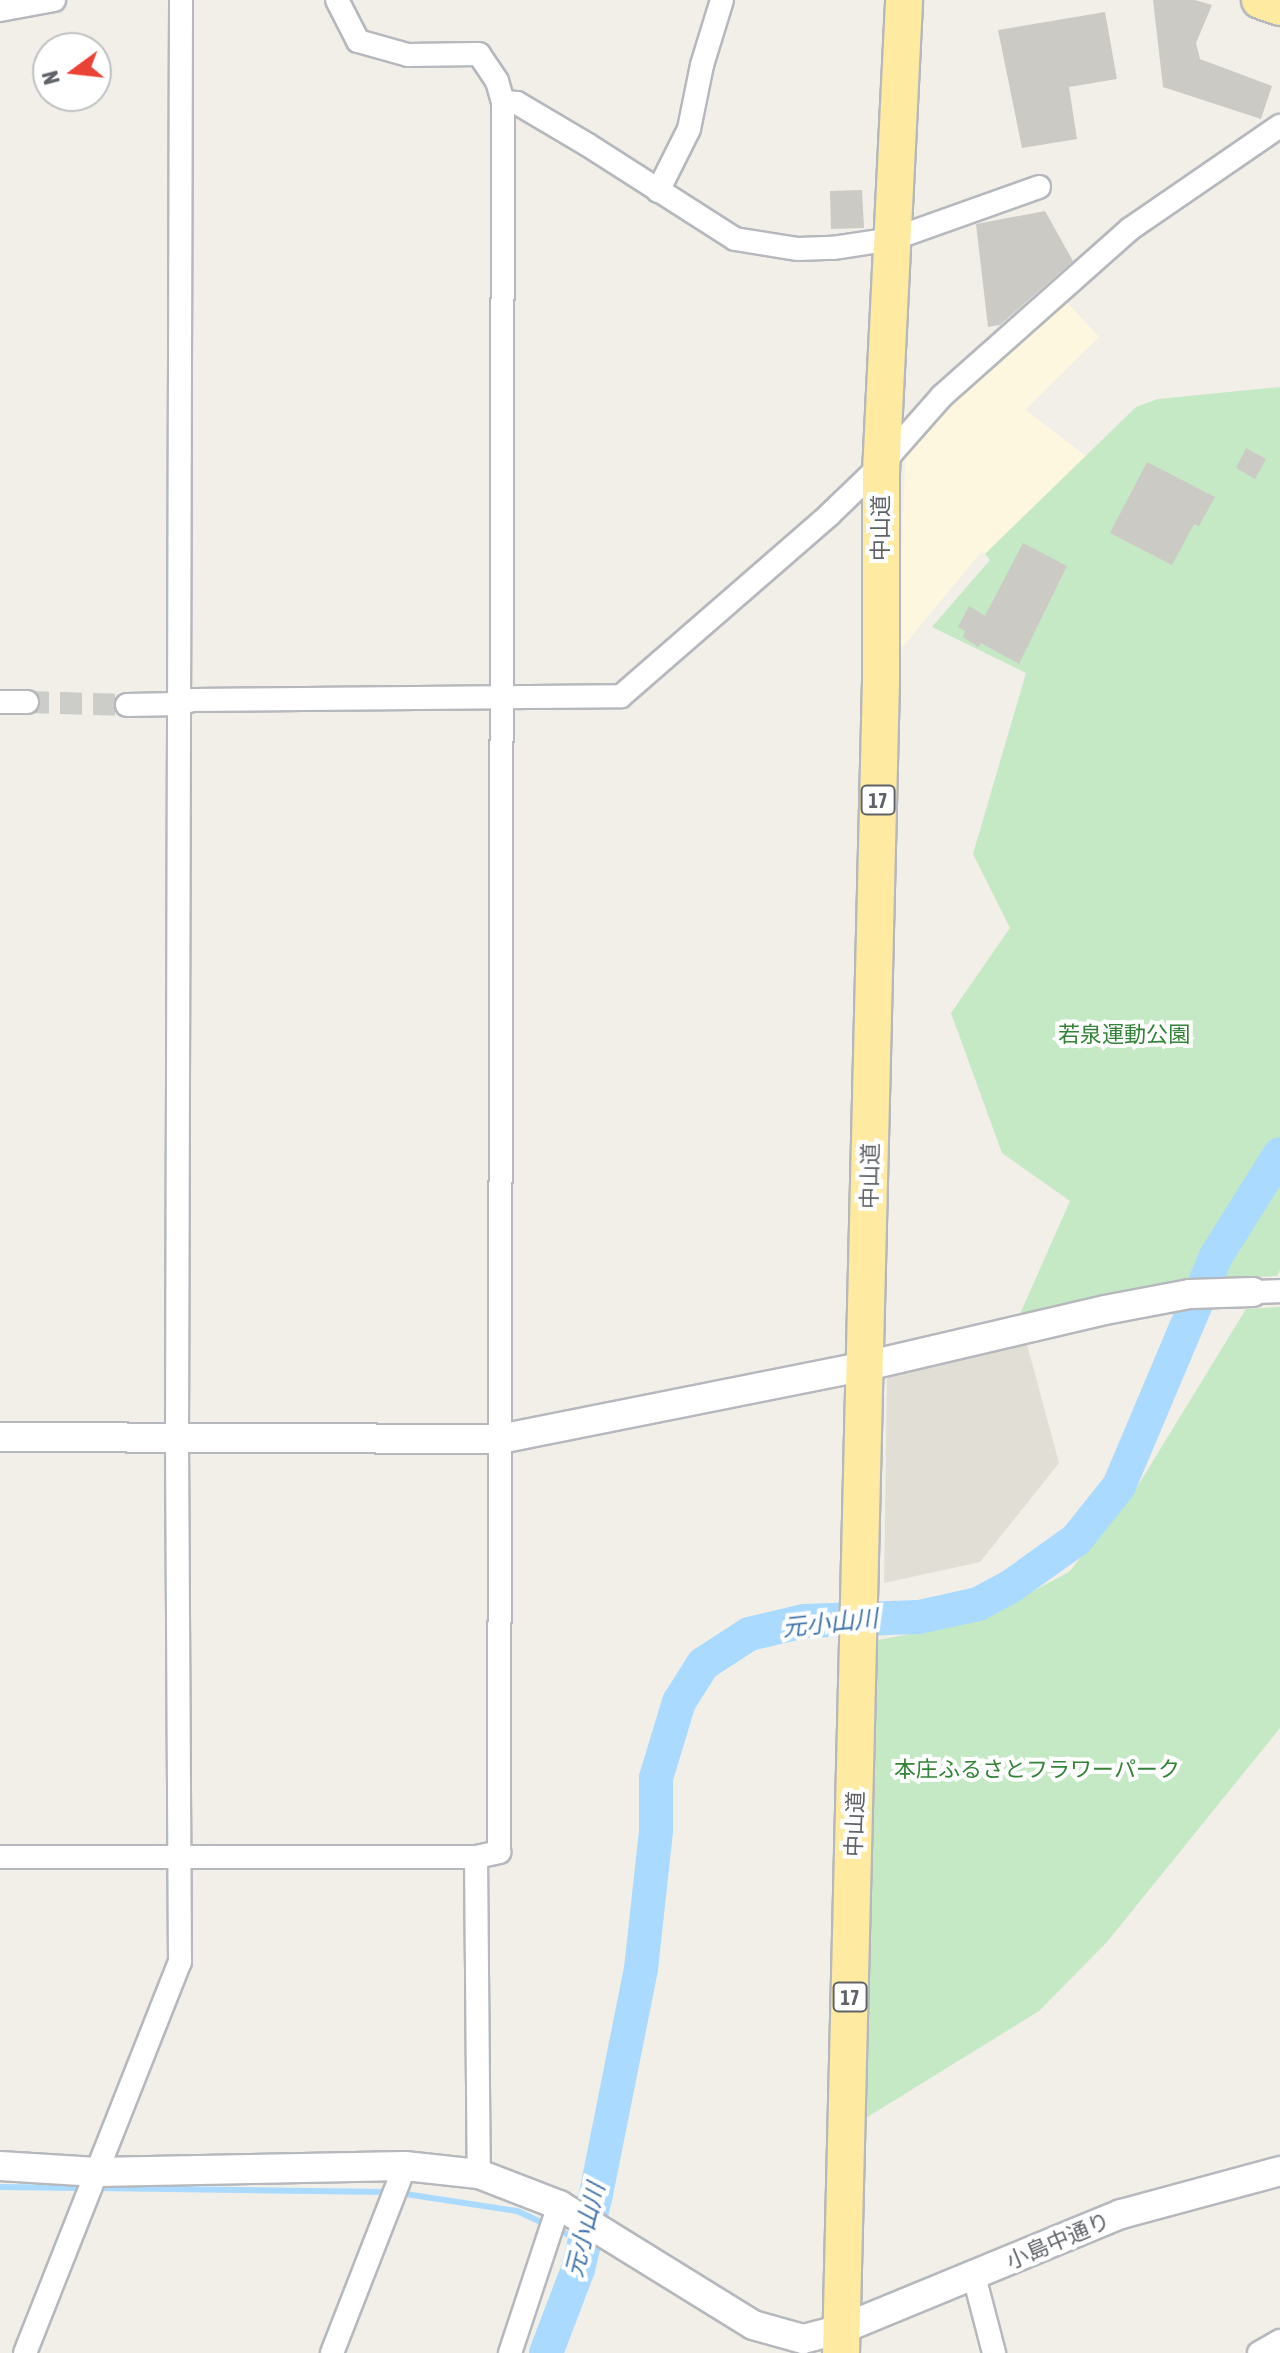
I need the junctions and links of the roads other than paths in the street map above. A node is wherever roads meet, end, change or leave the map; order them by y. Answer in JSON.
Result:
{"nodes":[{"id":1,"x":54,"y":0,"type":"edge"},
{"id":2,"x":181,"y":0,"type":"edge"},
{"id":3,"x":337,"y":0,"type":"edge"},
{"id":4,"x":722,"y":0,"type":"edge"},
{"id":5,"x":904,"y":0,"type":"edge"},
{"id":6,"x":1260,"y":0,"type":"edge"},
{"id":7,"x":1280,"y":7,"type":"edge"},
{"id":8,"x":0,"y":10,"type":"edge"},
{"id":9,"x":503,"y":102,"type":"junction"},
{"id":10,"x":1280,"y":126,"type":"edge"},
{"id":11,"x":1039,"y":187,"type":"dead end"},
{"id":12,"x":658,"y":191,"type":"junction"},
{"id":13,"x":893,"y":239,"type":"junction"},
{"id":14,"x":882,"y":464,"type":"junction"},
{"id":15,"x":501,"y":699,"type":"junction"},
{"id":16,"x":0,"y":702,"type":"edge"},
{"id":17,"x":27,"y":702,"type":"tunnel mouth"},
{"id":18,"x":179,"y":704,"type":"junction"},
{"id":19,"x":127,"y":705,"type":"tunnel mouth"},
{"id":20,"x":1266,"y":1292,"type":"edge"},
{"id":21,"x":866,"y":1366,"type":"junction"},
{"id":22,"x":0,"y":1437,"type":"edge"},
{"id":23,"x":177,"y":1437,"type":"junction"},
{"id":24,"x":500,"y":1439,"type":"junction"},
{"id":25,"x":181,"y":1856,"type":"junction"},
{"id":26,"x":0,"y":1857,"type":"edge"},
{"id":27,"x":476,"y":1857,"type":"junction"},
{"id":28,"x":0,"y":2166,"type":"edge"},
{"id":29,"x":405,"y":2166,"type":"junction"},
{"id":30,"x":1280,"y":2171,"type":"edge"},
{"id":31,"x":97,"y":2172,"type":"junction"},
{"id":32,"x":479,"y":2174,"type":"junction"},
{"id":33,"x":566,"y":2210,"type":"junction"},
{"id":34,"x":974,"y":2276,"type":"junction"},
{"id":35,"x":842,"y":2341,"type":"edge"},
{"id":36,"x":1280,"y":2341,"type":"edge"},
{"id":37,"x":25,"y":2353,"type":"edge"},
{"id":38,"x":332,"y":2353,"type":"edge"},
{"id":39,"x":510,"y":2353,"type":"edge"},
{"id":40,"x":994,"y":2353,"type":"edge"},
{"id":41,"x":1259,"y":2353,"type":"edge"}],
"edges":[{"from":1,"to":8,"type":"street"},
{"from":2,"to":18,"type":"street"},
{"from":3,"to":9,"type":"street"},
{"from":4,"to":12,"type":"street"},
{"from":5,"to":13,"type":"highway","name":"中山道","number":"17"},
{"from":6,"to":7,"type":"highway"},
{"from":9,"to":12,"type":"street"},
{"from":9,"to":15,"type":"street"},
{"from":10,"to":14,"type":"street"},
{"from":11,"to":13,"type":"street"},
{"from":12,"to":13,"type":"street"},
{"from":13,"to":14,"type":"highway","name":"中山道","number":"17"},
{"from":14,"to":15,"type":"street"},
{"from":14,"to":21,"type":"highway","name":"中山道","number":"17"},
{"from":15,"to":18,"type":"street"},
{"from":15,"to":24,"type":"street"},
{"from":16,"to":17,"type":"street"},
{"from":18,"to":19,"type":"street"},
{"from":18,"to":23,"type":"street"},
{"from":20,"to":21,"type":"street"},
{"from":21,"to":24,"type":"street"},
{"from":21,"to":35,"type":"highway","name":"中山道","number":"17"},
{"from":22,"to":23,"type":"street"},
{"from":23,"to":24,"type":"street"},
{"from":23,"to":25,"type":"street"},
{"from":24,"to":27,"type":"street"},
{"from":25,"to":26,"type":"street"},
{"from":25,"to":27,"type":"street"},
{"from":25,"to":31,"type":"street"},
{"from":27,"to":32,"type":"street"},
{"from":28,"to":31,"type":"street","name":"小島中通り"},
{"from":29,"to":31,"type":"street","name":"小島中通り"},
{"from":29,"to":32,"type":"street","name":"小島中通り"},
{"from":29,"to":38,"type":"street"},
{"from":30,"to":34,"type":"street","name":"小島中通り"},
{"from":31,"to":37,"type":"street"},
{"from":32,"to":33,"type":"street","name":"小島中通り"},
{"from":33,"to":35,"type":"street","name":"小島中通り"},
{"from":33,"to":39,"type":"street"},
{"from":34,"to":35,"type":"street","name":"小島中通り"},
{"from":34,"to":40,"type":"street"},
{"from":36,"to":41,"type":"street"}]}
